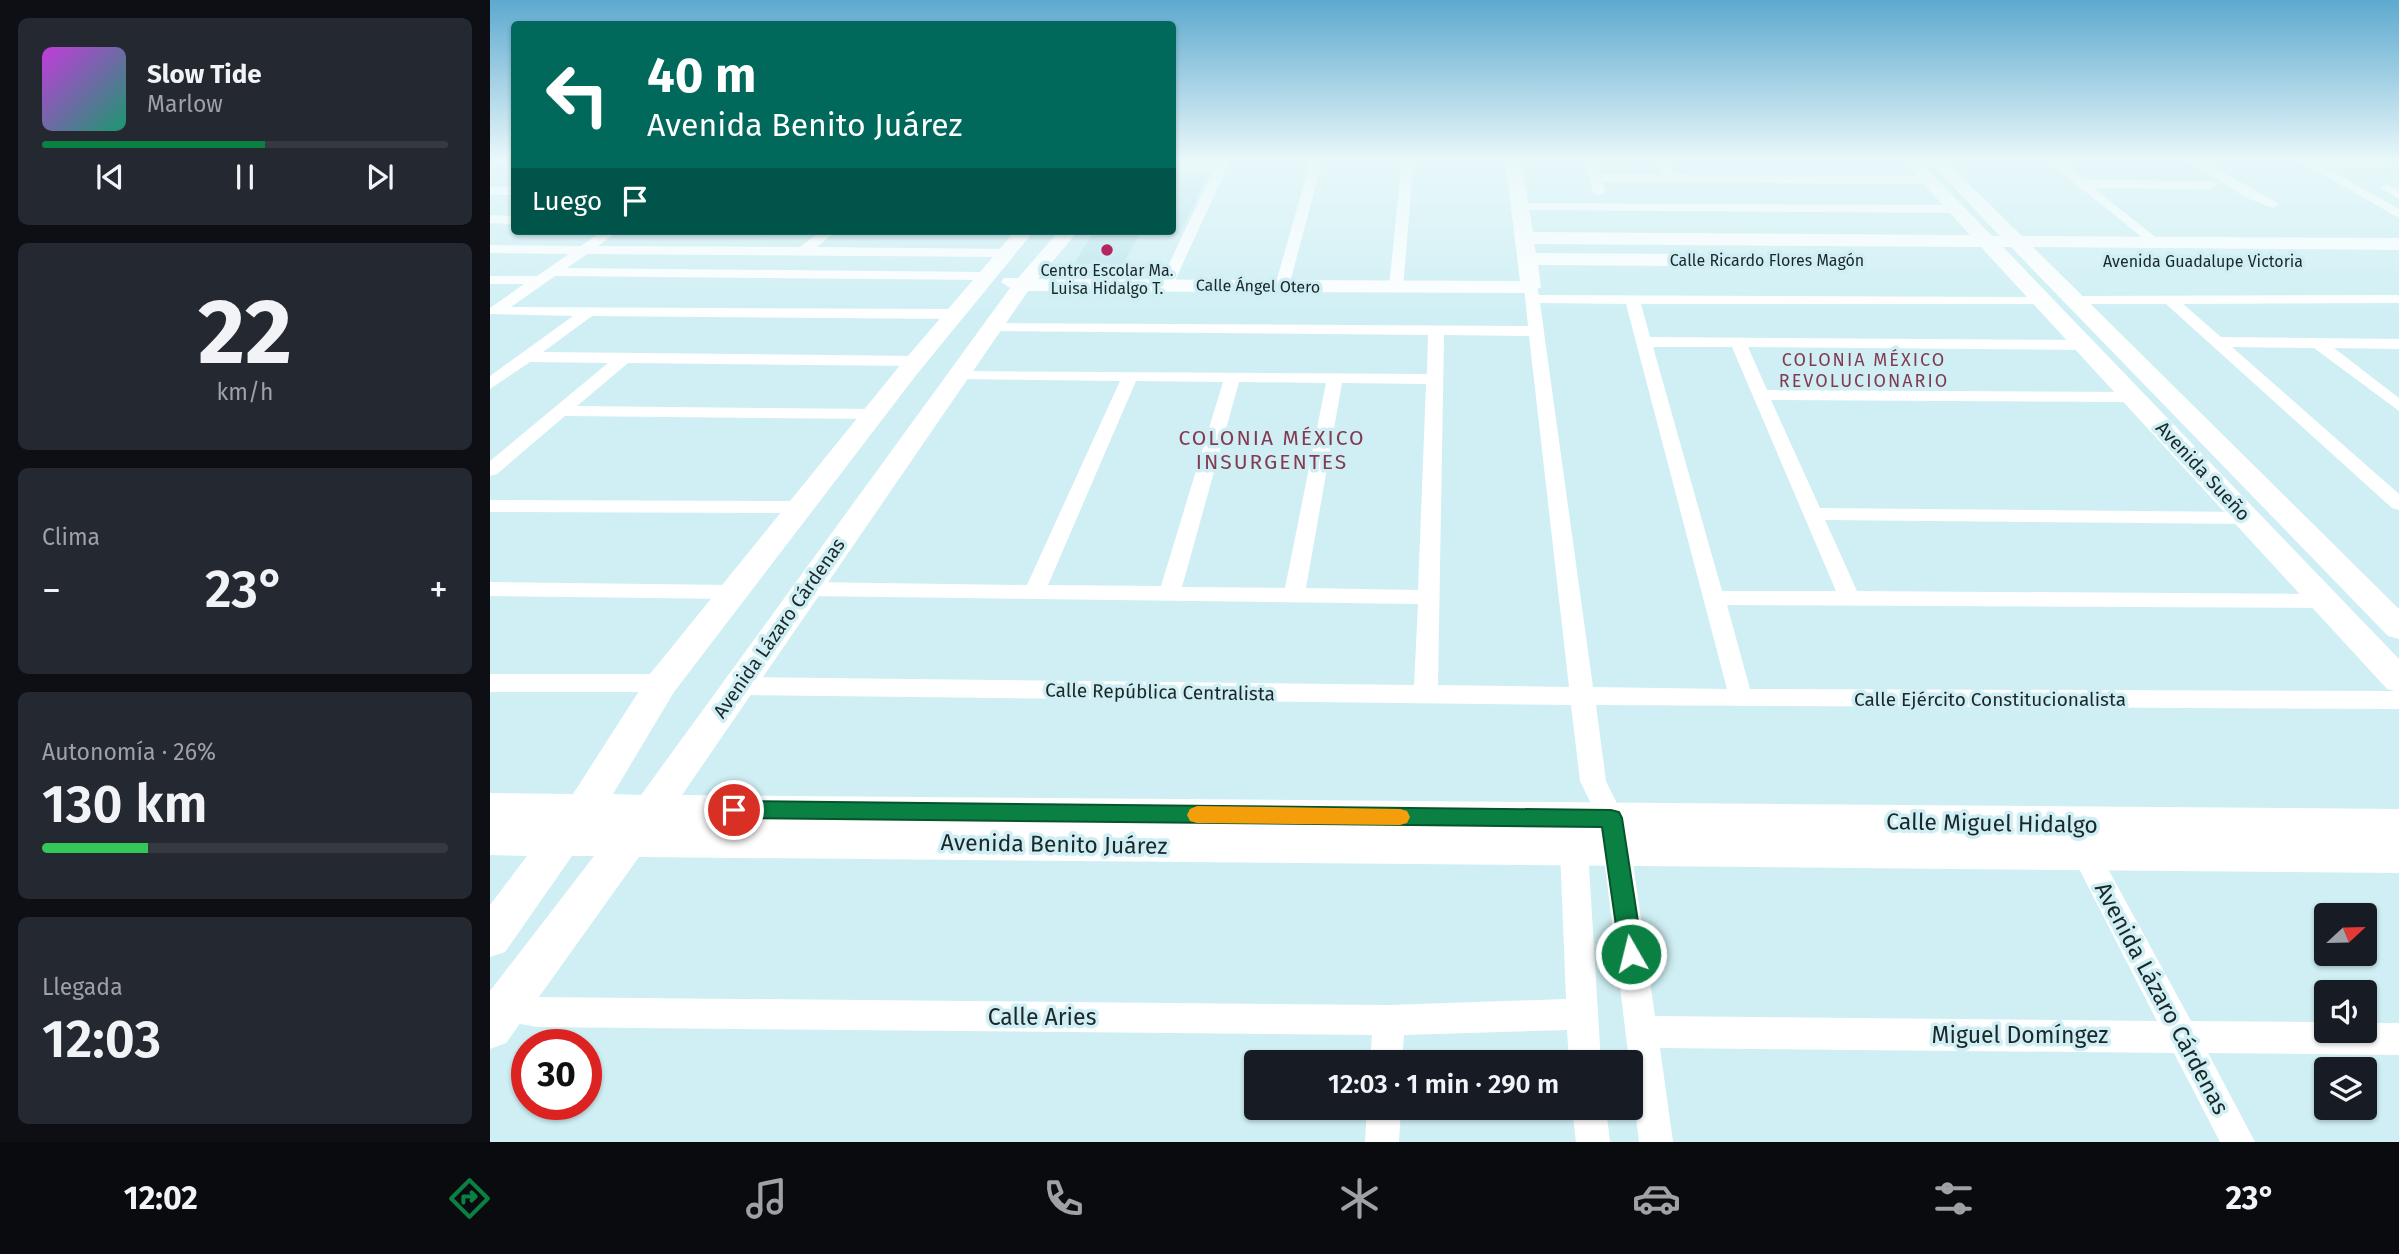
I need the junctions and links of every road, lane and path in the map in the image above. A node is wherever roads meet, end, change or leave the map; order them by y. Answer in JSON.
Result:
{"nodes":[{"id":1,"x":1199,"y":212,"type":"edge"},
{"id":2,"x":1302,"y":212,"type":"edge"},
{"id":3,"x":1403,"y":212,"type":"edge"},
{"id":4,"x":1519,"y":212,"type":"edge"},
{"id":5,"x":1958,"y":212,"type":"edge"},
{"id":6,"x":1980,"y":212,"type":"edge"},
{"id":7,"x":2116,"y":212,"type":"edge"},
{"id":8,"x":490,"y":219,"type":"edge"},
{"id":9,"x":511,"y":219,"type":"edge"},
{"id":10,"x":605,"y":235,"type":"edge"},
{"id":11,"x":824,"y":235,"type":"edge"},
{"id":12,"x":1022,"y":235,"type":"edge"},
{"id":13,"x":1066,"y":235,"type":"edge"},
{"id":14,"x":1522,"y":238,"type":"junction"},
{"id":15,"x":1984,"y":241,"type":"junction"},
{"id":16,"x":2154,"y":243,"type":"junction"},
{"id":17,"x":2399,"y":244,"type":"edge"},
{"id":18,"x":490,"y":248,"type":"edge"},
{"id":19,"x":583,"y":249,"type":"junction"},
{"id":20,"x":2013,"y":251,"type":"junction"},
{"id":21,"x":803,"y":252,"type":"junction"},
{"id":22,"x":1006,"y":253,"type":"junction"},
{"id":23,"x":1526,"y":259,"type":"junction"},
{"id":24,"x":1705,"y":260,"type":"dead end"},
{"id":25,"x":2038,"y":260,"type":"junction"},
{"id":26,"x":1952,"y":261,"type":"dead end"},
{"id":27,"x":2399,"y":262,"type":"edge"},
{"id":28,"x":546,"y":276,"type":"junction"},
{"id":29,"x":987,"y":276,"type":"junction"},
{"id":30,"x":490,"y":279,"type":"edge"},
{"id":31,"x":511,"y":280,"type":"junction"},
{"id":32,"x":1022,"y":285,"type":"junction"},
{"id":33,"x":1166,"y":285,"type":"junction"},
{"id":34,"x":1282,"y":286,"type":"junction"},
{"id":35,"x":1396,"y":288,"type":"junction"},
{"id":36,"x":490,"y":293,"type":"edge"},
{"id":37,"x":1532,"y":293,"type":"junction"},
{"id":38,"x":1632,"y":299,"type":"junction"},
{"id":39,"x":2399,"y":299,"type":"edge"},
{"id":40,"x":2043,"y":300,"type":"junction"},
{"id":41,"x":2077,"y":300,"type":"junction"},
{"id":42,"x":2170,"y":300,"type":"junction"},
{"id":43,"x":492,"y":312,"type":"edge"},
{"id":44,"x":588,"y":312,"type":"junction"},
{"id":45,"x":956,"y":314,"type":"junction"},
{"id":46,"x":994,"y":326,"type":"junction"},
{"id":47,"x":1436,"y":331,"type":"junction"},
{"id":48,"x":1537,"y":331,"type":"junction"},
{"id":49,"x":1643,"y":342,"type":"junction"},
{"id":50,"x":2219,"y":342,"type":"junction"},
{"id":51,"x":1738,"y":343,"type":"junction"},
{"id":52,"x":2318,"y":343,"type":"junction"},
{"id":53,"x":2399,"y":344,"type":"edge"},
{"id":54,"x":2086,"y":345,"type":"junction"},
{"id":55,"x":527,"y":356,"type":"junction"},
{"id":56,"x":625,"y":357,"type":"junction"},
{"id":57,"x":916,"y":361,"type":"junction"},
{"id":58,"x":959,"y":374,"type":"junction"},
{"id":59,"x":1130,"y":376,"type":"junction"},
{"id":60,"x":1232,"y":378,"type":"junction"},
{"id":61,"x":1335,"y":379,"type":"junction"},
{"id":62,"x":1436,"y":379,"type":"junction"},
{"id":63,"x":490,"y":384,"type":"edge"},
{"id":64,"x":1762,"y":395,"type":"junction"},
{"id":65,"x":2134,"y":397,"type":"junction"},
{"id":66,"x":2395,"y":400,"type":"edge"},
{"id":67,"x":561,"y":411,"type":"junction"},
{"id":68,"x":873,"y":414,"type":"junction"},
{"id":69,"x":490,"y":470,"type":"edge"},
{"id":70,"x":2399,"y":504,"type":"edge"},
{"id":71,"x":490,"y":506,"type":"edge"},
{"id":72,"x":798,"y":507,"type":"junction"},
{"id":73,"x":1813,"y":514,"type":"junction"},
{"id":74,"x":2248,"y":518,"type":"junction"},
{"id":75,"x":490,"y":589,"type":"edge"},
{"id":76,"x":807,"y":589,"type":"junction"},
{"id":77,"x":731,"y":592,"type":"junction"},
{"id":78,"x":1034,"y":593,"type":"junction"},
{"id":79,"x":1169,"y":595,"type":"junction"},
{"id":80,"x":1294,"y":596,"type":"junction"},
{"id":81,"x":1428,"y":597,"type":"junction"},
{"id":82,"x":1849,"y":597,"type":"junction"},
{"id":83,"x":1713,"y":598,"type":"junction"},
{"id":84,"x":2325,"y":601,"type":"junction"},
{"id":85,"x":2399,"y":628,"type":"edge"},
{"id":86,"x":2399,"y":680,"type":"edge"},
{"id":87,"x":490,"y":683,"type":"edge"},
{"id":88,"x":662,"y":683,"type":"junction"},
{"id":89,"x":738,"y":687,"type":"junction"},
{"id":90,"x":1426,"y":695,"type":"junction"},
{"id":91,"x":1581,"y":697,"type":"junction"},
{"id":92,"x":1741,"y":698,"type":"junction"},
{"id":93,"x":2399,"y":700,"type":"edge"},
{"id":94,"x":490,"y":809,"type":"edge"},
{"id":95,"x":574,"y":824,"type":"junction"},
{"id":96,"x":641,"y":824,"type":"junction"},
{"id":97,"x":2399,"y":825,"type":"edge"},
{"id":98,"x":1597,"y":834,"type":"junction"},
{"id":99,"x":490,"y":839,"type":"edge"},
{"id":100,"x":2086,"y":855,"type":"junction"},
{"id":101,"x":2399,"y":856,"type":"edge"},
{"id":102,"x":490,"y":938,"type":"edge"},
{"id":103,"x":1581,"y":1014,"type":"junction"},
{"id":104,"x":497,"y":1018,"type":"edge"},
{"id":105,"x":1388,"y":1020,"type":"junction"},
{"id":106,"x":1642,"y":1032,"type":"junction"},
{"id":107,"x":2182,"y":1036,"type":"junction"},
{"id":108,"x":2399,"y":1039,"type":"edge"},
{"id":109,"x":1387,"y":1050,"type":"edge"},
{"id":110,"x":1584,"y":1050,"type":"edge"},
{"id":111,"x":1383,"y":1120,"type":"edge"},
{"id":112,"x":1590,"y":1120,"type":"edge"},
{"id":113,"x":1382,"y":1142,"type":"edge"},
{"id":114,"x":1593,"y":1142,"type":"edge"},
{"id":115,"x":1656,"y":1142,"type":"edge"},
{"id":116,"x":2238,"y":1142,"type":"edge"}],
"edges":[{"from":1,"to":33,"type":"street"},
{"from":2,"to":34,"type":"street"},
{"from":3,"to":35,"type":"street"},
{"from":4,"to":14,"type":"street"},
{"from":5,"to":15,"type":"street"},
{"from":6,"to":20,"type":"street","name":"Avenida Sueño"},
{"from":7,"to":16,"type":"street"},
{"from":8,"to":9,"type":"street"},
{"from":10,"to":19,"type":"street"},
{"from":11,"to":21,"type":"street"},
{"from":12,"to":22,"type":"street"},
{"from":13,"to":32,"type":"street","name":"Avenida Lázaro Cárdenas"},
{"from":14,"to":15,"type":"street"},
{"from":14,"to":23,"type":"street"},
{"from":15,"to":20,"type":"street"},
{"from":16,"to":17,"type":"street"},
{"from":16,"to":20,"type":"street"},
{"from":18,"to":19,"type":"street"},
{"from":19,"to":21,"type":"street"},
{"from":19,"to":28,"type":"street"},
{"from":20,"to":25,"type":"street","name":"Avenida Guadalupe Victoria"},
{"from":20,"to":26,"type":"street"},
{"from":20,"to":40,"type":"street","name":"Avenida Sueño"},
{"from":21,"to":22,"type":"street"},
{"from":22,"to":29,"type":"street"},
{"from":23,"to":24,"type":"street","name":"Calle Ricardo Flores Magón"},
{"from":23,"to":37,"type":"street"},
{"from":25,"to":27,"type":"street","name":"Avenida Guadalupe Victoria"},
{"from":25,"to":41,"type":"street","name":"Avenida Sueño"},
{"from":28,"to":29,"type":"street"},
{"from":28,"to":31,"type":"street"},
{"from":28,"to":43,"type":"street"},
{"from":29,"to":32,"type":"street","name":"Calle Ángel Otero"},
{"from":29,"to":45,"type":"street"},
{"from":30,"to":31,"type":"street"},
{"from":31,"to":36,"type":"street"},
{"from":32,"to":33,"type":"street","name":"Calle Ángel Otero"},
{"from":32,"to":46,"type":"street","name":"Avenida Lázaro Cárdenas"},
{"from":33,"to":34,"type":"street","name":"Calle Ángel Otero"},
{"from":34,"to":35,"type":"street","name":"Calle Ángel Otero"},
{"from":35,"to":37,"type":"street","name":"Calle Ángel Otero"},
{"from":37,"to":38,"type":"street"},
{"from":37,"to":48,"type":"street"},
{"from":38,"to":40,"type":"street"},
{"from":38,"to":49,"type":"street"},
{"from":39,"to":42,"type":"street"},
{"from":40,"to":54,"type":"street","name":"Avenida Sueño"},
{"from":41,"to":42,"type":"street"},
{"from":41,"to":85,"type":"street","name":"Avenida Sueño"},
{"from":42,"to":50,"type":"street"},
{"from":43,"to":44,"type":"street"},
{"from":44,"to":45,"type":"street"},
{"from":44,"to":55,"type":"street"},
{"from":45,"to":57,"type":"street"},
{"from":46,"to":47,"type":"street"},
{"from":46,"to":58,"type":"street","name":"Avenida Lázaro Cárdenas"},
{"from":47,"to":48,"type":"street"},
{"from":47,"to":62,"type":"street"},
{"from":48,"to":91,"type":"street"},
{"from":49,"to":51,"type":"street"},
{"from":49,"to":83,"type":"street"},
{"from":50,"to":52,"type":"street"},
{"from":50,"to":70,"type":"street"},
{"from":51,"to":54,"type":"street"},
{"from":51,"to":64,"type":"street"},
{"from":52,"to":53,"type":"street"},
{"from":52,"to":66,"type":"street"},
{"from":54,"to":65,"type":"street","name":"Avenida Sueño"},
{"from":55,"to":56,"type":"street"},
{"from":55,"to":63,"type":"street"},
{"from":56,"to":57,"type":"street"},
{"from":56,"to":67,"type":"street"},
{"from":57,"to":68,"type":"street"},
{"from":58,"to":59,"type":"street"},
{"from":58,"to":76,"type":"street","name":"Avenida Lázaro Cárdenas"},
{"from":59,"to":60,"type":"street"},
{"from":59,"to":78,"type":"street"},
{"from":60,"to":61,"type":"street"},
{"from":60,"to":79,"type":"street"},
{"from":61,"to":62,"type":"street"},
{"from":61,"to":80,"type":"street"},
{"from":62,"to":81,"type":"street"},
{"from":64,"to":65,"type":"street"},
{"from":64,"to":73,"type":"street"},
{"from":65,"to":74,"type":"street","name":"Avenida Sueño"},
{"from":67,"to":68,"type":"street"},
{"from":67,"to":69,"type":"street"},
{"from":68,"to":72,"type":"street"},
{"from":71,"to":72,"type":"street"},
{"from":72,"to":77,"type":"street"},
{"from":73,"to":74,"type":"street"},
{"from":73,"to":82,"type":"street"},
{"from":74,"to":84,"type":"street","name":"Avenida Sueño"},
{"from":75,"to":77,"type":"street"},
{"from":76,"to":78,"type":"street"},
{"from":76,"to":89,"type":"street","name":"Avenida Lázaro Cárdenas"},
{"from":77,"to":88,"type":"street"},
{"from":78,"to":79,"type":"street"},
{"from":79,"to":80,"type":"street"},
{"from":80,"to":81,"type":"street"},
{"from":81,"to":90,"type":"street"},
{"from":82,"to":83,"type":"street"},
{"from":82,"to":84,"type":"street"},
{"from":83,"to":92,"type":"street"},
{"from":84,"to":86,"type":"street","name":"Avenida Sueño"},
{"from":87,"to":88,"type":"street"},
{"from":88,"to":95,"type":"street"},
{"from":89,"to":90,"type":"street","name":"Calle República Centralista"},
{"from":89,"to":96,"type":"street","name":"Avenida Lázaro Cárdenas"},
{"from":90,"to":91,"type":"street","name":"Calle República Centralista"},
{"from":91,"to":92,"type":"street","name":"Calle Ejército Constitucionalista"},
{"from":91,"to":98,"type":"street"},
{"from":92,"to":93,"type":"street","name":"Calle Ejército Constitucionalista"},
{"from":94,"to":95,"type":"street","name":"Avenida Benito Juárez"},
{"from":95,"to":96,"type":"street","name":"Avenida Benito Juárez"},
{"from":95,"to":99,"type":"street","name":"Avenida Benito Juárez"},
{"from":95,"to":102,"type":"street"},
{"from":96,"to":98,"type":"street","name":"Avenida Benito Juárez"},
{"from":96,"to":104,"type":"street","name":"Avenida Lázaro Cárdenas"},
{"from":97,"to":98,"type":"street","name":"Calle Miguel Hidalgo"},
{"from":98,"to":100,"type":"street","name":"Calle Miguel Hidalgo"},
{"from":98,"to":103,"type":"street"},
{"from":98,"to":106,"type":"street"},
{"from":100,"to":101,"type":"street","name":"Calle Miguel Hidalgo"},
{"from":100,"to":107,"type":"street","name":"Avenida Lázaro Cárdenas"},
{"from":103,"to":105,"type":"street","name":"Calle Aries"},
{"from":103,"to":110,"type":"street"},
{"from":104,"to":105,"type":"street","name":"Calle Aries"},
{"from":105,"to":109,"type":"street"},
{"from":106,"to":107,"type":"street","name":"Miguel Domíngez"},
{"from":106,"to":115,"type":"street"},
{"from":107,"to":108,"type":"street","name":"Miguel Domíngez"},
{"from":107,"to":116,"type":"street","name":"Avenida Lázaro Cárdenas"},
{"from":111,"to":113,"type":"street"},
{"from":112,"to":114,"type":"street"}]}
